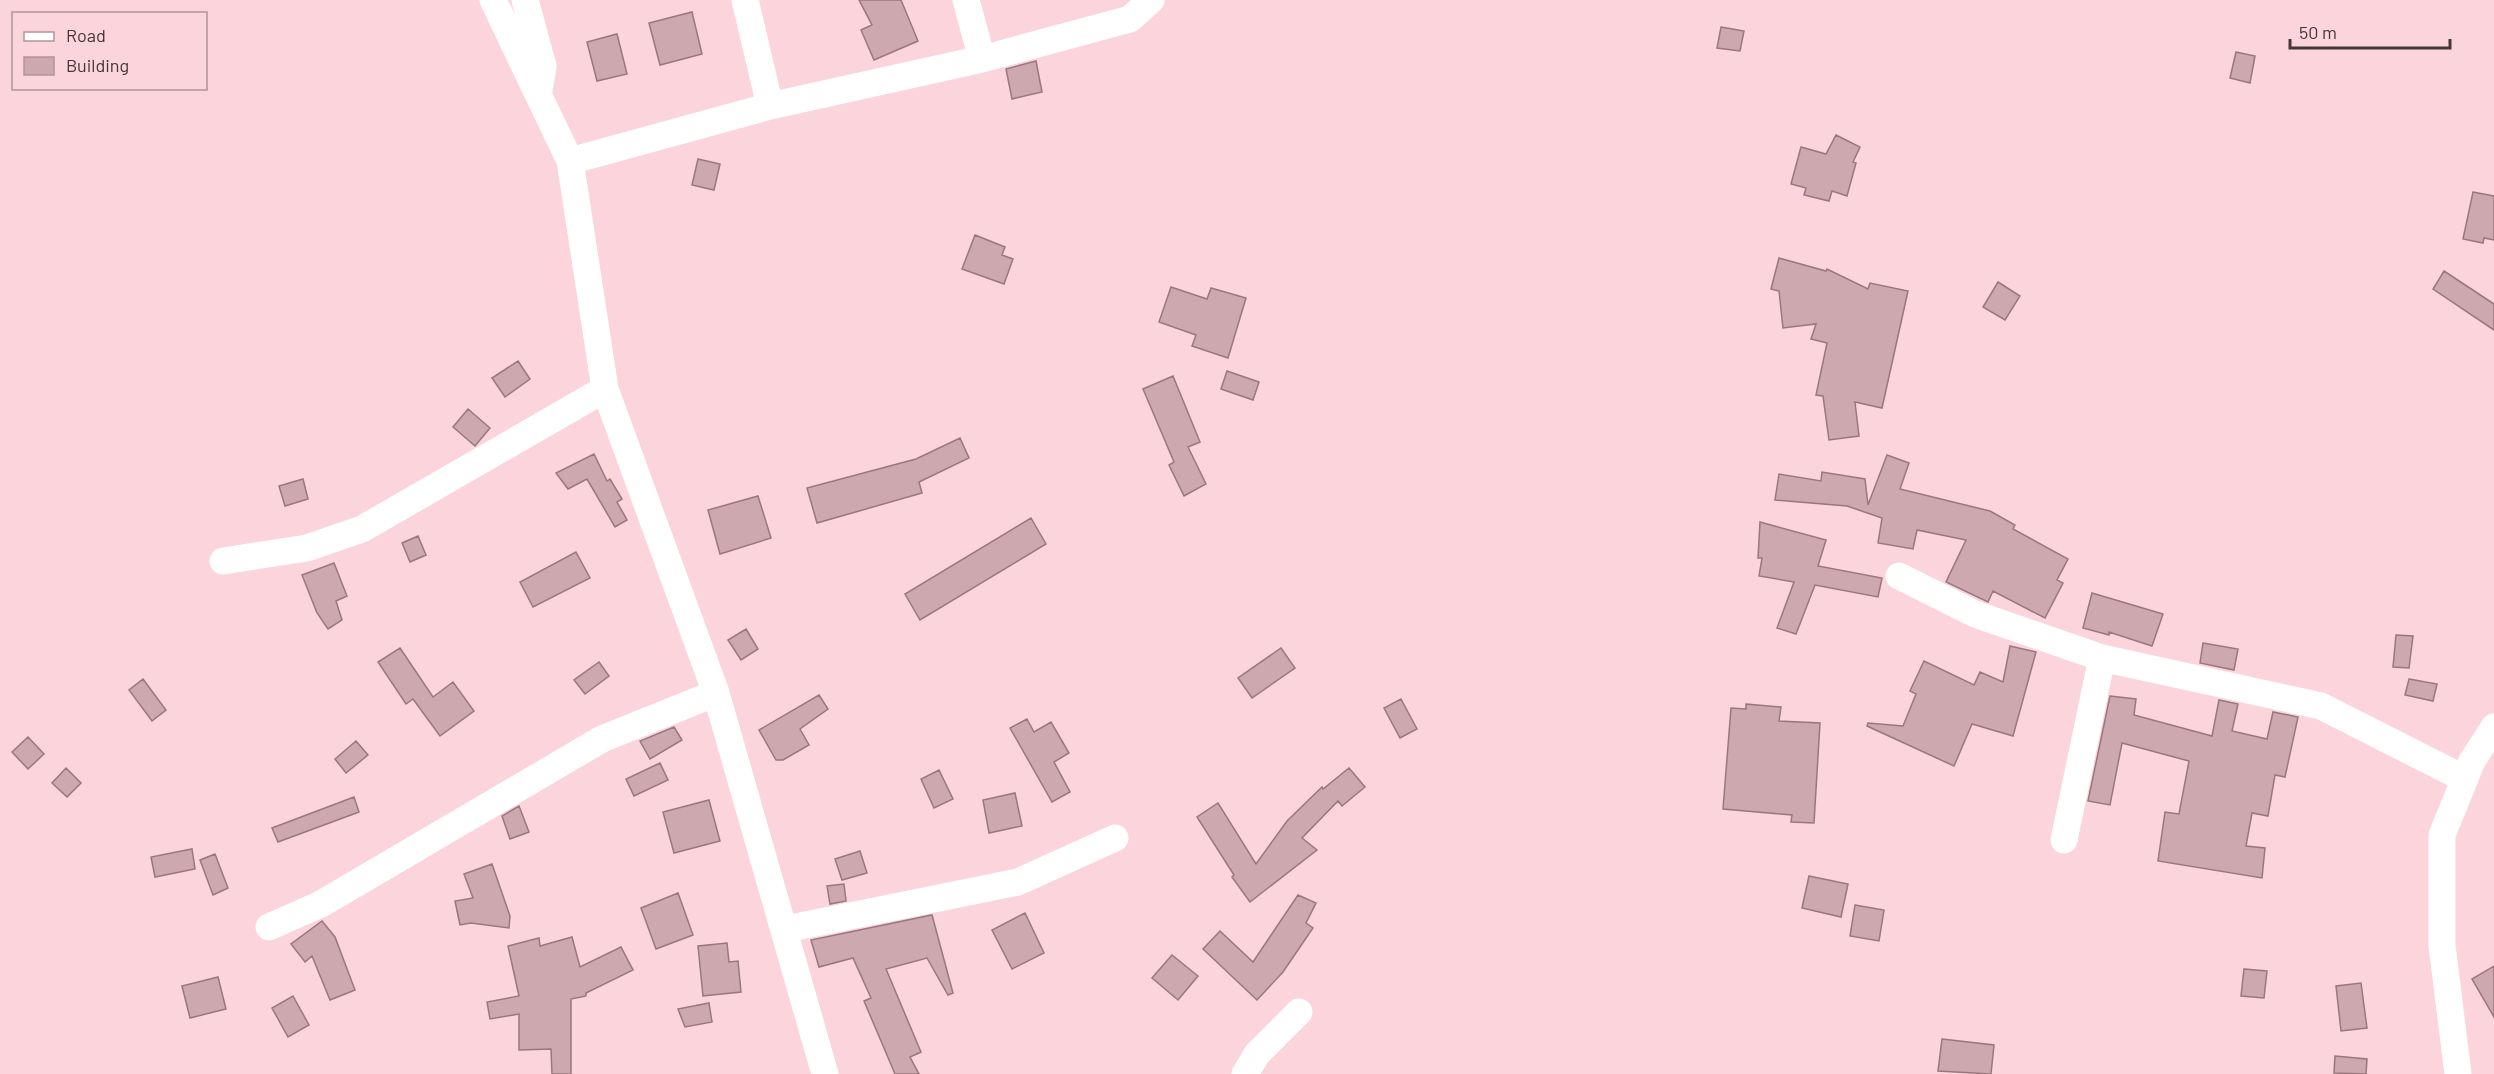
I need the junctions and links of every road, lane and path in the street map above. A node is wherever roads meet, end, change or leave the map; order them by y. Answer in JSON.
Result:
{"nodes":[{"id":1,"x":493,"y":0,"type":"edge"},
{"id":2,"x":525,"y":0,"type":"edge"},
{"id":3,"x":745,"y":0,"type":"edge"},
{"id":4,"x":966,"y":0,"type":"edge"},
{"id":5,"x":1150,"y":0,"type":"edge"},
{"id":6,"x":982,"y":59,"type":"junction"},
{"id":7,"x":538,"y":95,"type":"junction"},
{"id":8,"x":770,"y":106,"type":"junction"},
{"id":9,"x":570,"y":161,"type":"junction"},
{"id":10,"x":605,"y":389,"type":"junction"},
{"id":11,"x":223,"y":561,"type":"dead end"},
{"id":12,"x":1899,"y":576,"type":"dead end"},
{"id":13,"x":2102,"y":658,"type":"junction"},
{"id":14,"x":716,"y":693,"type":"junction"},
{"id":15,"x":2494,"y":727,"type":"edge"},
{"id":16,"x":2465,"y":779,"type":"junction"},
{"id":17,"x":1115,"y":838,"type":"dead end"},
{"id":18,"x":2064,"y":840,"type":"dead end"},
{"id":19,"x":269,"y":927,"type":"dead end"},
{"id":20,"x":786,"y":929,"type":"junction"},
{"id":21,"x":1299,"y":1012,"type":"dead end"},
{"id":22,"x":825,"y":1074,"type":"edge"},
{"id":23,"x":1245,"y":1074,"type":"edge"},
{"id":24,"x":2458,"y":1074,"type":"edge"}],
"edges":[{"from":1,"to":7,"type":"street"},
{"from":2,"to":7,"type":"street"},
{"from":3,"to":8,"type":"street"},
{"from":4,"to":6,"type":"street"},
{"from":5,"to":6,"type":"street"},
{"from":6,"to":8,"type":"street"},
{"from":7,"to":9,"type":"street"},
{"from":8,"to":9,"type":"street"},
{"from":9,"to":10,"type":"street"},
{"from":10,"to":11,"type":"street"},
{"from":10,"to":14,"type":"street"},
{"from":12,"to":13,"type":"street"},
{"from":13,"to":16,"type":"street"},
{"from":13,"to":18,"type":"street"},
{"from":14,"to":19,"type":"street"},
{"from":14,"to":20,"type":"street"},
{"from":15,"to":16,"type":"street"},
{"from":16,"to":24,"type":"street"},
{"from":17,"to":20,"type":"street"},
{"from":20,"to":22,"type":"street"},
{"from":21,"to":23,"type":"street"}]}
